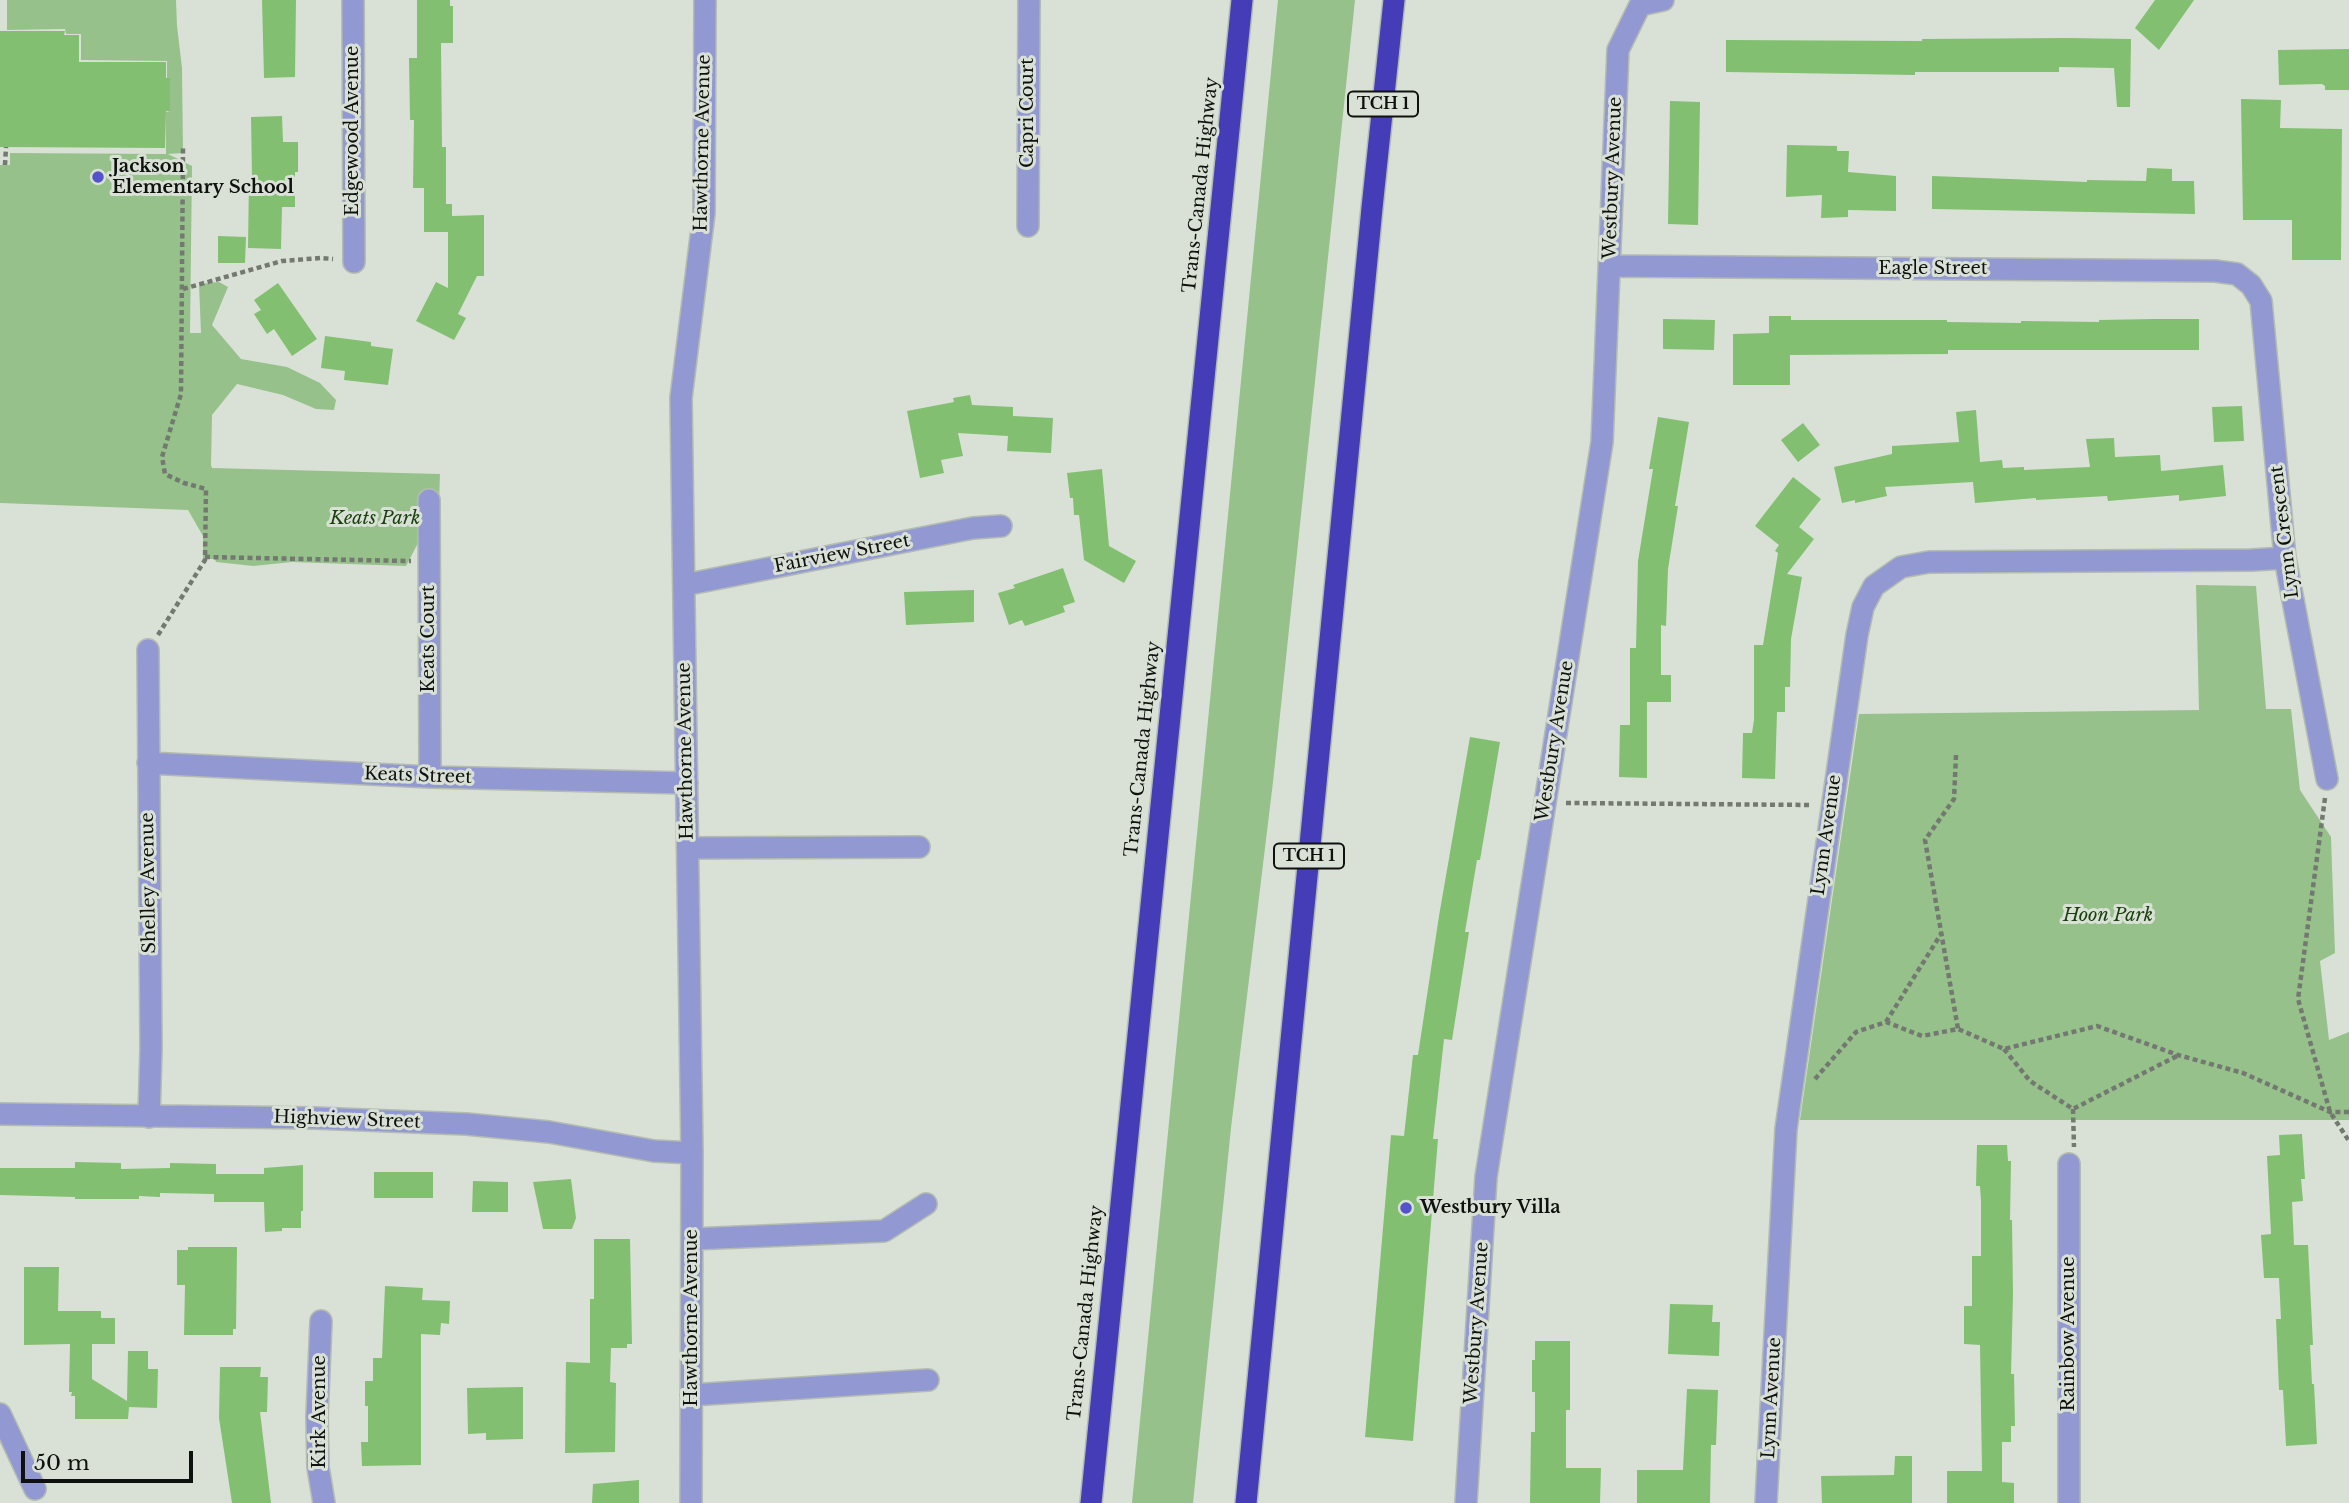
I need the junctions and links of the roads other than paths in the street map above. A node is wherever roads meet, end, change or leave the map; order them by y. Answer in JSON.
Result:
{"nodes":[{"id":1,"x":352,"y":0,"type":"edge"},
{"id":2,"x":705,"y":0,"type":"edge"},
{"id":3,"x":1029,"y":0,"type":"edge"},
{"id":4,"x":1242,"y":0,"type":"edge"},
{"id":5,"x":1394,"y":0,"type":"edge"},
{"id":6,"x":1663,"y":0,"type":"edge"},
{"id":7,"x":1028,"y":226,"type":"dead end"},
{"id":8,"x":354,"y":262,"type":"road end"},
{"id":9,"x":1611,"y":266,"type":"junction"},
{"id":10,"x":2251,"y":285,"type":"joint"},
{"id":11,"x":429,"y":500,"type":"dead end"},
{"id":12,"x":1001,"y":526,"type":"dead end"},
{"id":13,"x":2285,"y":558,"type":"junction"},
{"id":14,"x":684,"y":585,"type":"junction"},
{"id":15,"x":148,"y":650,"type":"road end"},
{"id":16,"x":148,"y":763,"type":"junction"},
{"id":17,"x":430,"y":777,"type":"junction"},
{"id":18,"x":2327,"y":779,"type":"road end"},
{"id":19,"x":687,"y":783,"type":"junction"},
{"id":20,"x":919,"y":847,"type":"dead end"},
{"id":21,"x":688,"y":848,"type":"junction"},
{"id":22,"x":0,"y":1114,"type":"edge"},
{"id":23,"x":149,"y":1116,"type":"junction"},
{"id":24,"x":692,"y":1153,"type":"junction"},
{"id":25,"x":2069,"y":1164,"type":"dead end"},
{"id":26,"x":926,"y":1204,"type":"dead end"},
{"id":27,"x":692,"y":1239,"type":"junction"},
{"id":28,"x":321,"y":1321,"type":"dead end"},
{"id":29,"x":928,"y":1380,"type":"dead end"},
{"id":30,"x":691,"y":1395,"type":"junction"},
{"id":31,"x":0,"y":1414,"type":"edge"},
{"id":32,"x":35,"y":1489,"type":"dead end"},
{"id":33,"x":324,"y":1503,"type":"edge"},
{"id":34,"x":691,"y":1503,"type":"edge"},
{"id":35,"x":1088,"y":1503,"type":"edge"},
{"id":36,"x":1246,"y":1503,"type":"edge"},
{"id":37,"x":1466,"y":1503,"type":"edge"},
{"id":38,"x":1766,"y":1503,"type":"edge"},
{"id":39,"x":2069,"y":1503,"type":"edge"}],
"edges":[{"from":1,"to":8,"type":"street","name":"Edgewood Avenue"},
{"from":2,"to":14,"type":"street","name":"Hawthorne Avenue"},
{"from":3,"to":7,"type":"street","name":"Capri Court"},
{"from":4,"to":35,"type":"highway","name":"Trans-Canada Highway"},
{"from":5,"to":36,"type":"highway","number":"TCH 1"},
{"from":6,"to":9,"type":"street","name":"Westbury Avenue"},
{"from":9,"to":10,"type":"street","name":"Eagle Street"},
{"from":9,"to":37,"type":"street","name":"Westbury Avenue"},
{"from":10,"to":13,"type":"street","name":"Lynn Crescent"},
{"from":11,"to":17,"type":"street","name":"Keats Court"},
{"from":12,"to":14,"type":"street","name":"Fairview Street"},
{"from":13,"to":18,"type":"street","name":"Lynn Crescent"},
{"from":13,"to":38,"type":"street","name":"Lynn Avenue"},
{"from":14,"to":19,"type":"street","name":"Hawthorne Avenue"},
{"from":15,"to":16,"type":"street","name":"Shelley Avenue"},
{"from":16,"to":17,"type":"street","name":"Keats Street"},
{"from":16,"to":23,"type":"street","name":"Shelley Avenue"},
{"from":17,"to":19,"type":"street","name":"Keats Street"},
{"from":19,"to":21,"type":"street","name":"Hawthorne Avenue"},
{"from":20,"to":21,"type":"street"},
{"from":21,"to":24,"type":"street","name":"Hawthorne Avenue"},
{"from":22,"to":23,"type":"street","name":"Highview Street"},
{"from":23,"to":24,"type":"street","name":"Highview Street"},
{"from":24,"to":27,"type":"street","name":"Hawthorne Avenue"},
{"from":25,"to":39,"type":"street","name":"Rainbow Avenue"},
{"from":26,"to":27,"type":"street"},
{"from":27,"to":30,"type":"street","name":"Hawthorne Avenue"},
{"from":28,"to":33,"type":"street","name":"Kirk Avenue"},
{"from":29,"to":30,"type":"street"},
{"from":30,"to":34,"type":"street","name":"Hawthorne Avenue"},
{"from":31,"to":32,"type":"street"}]}
